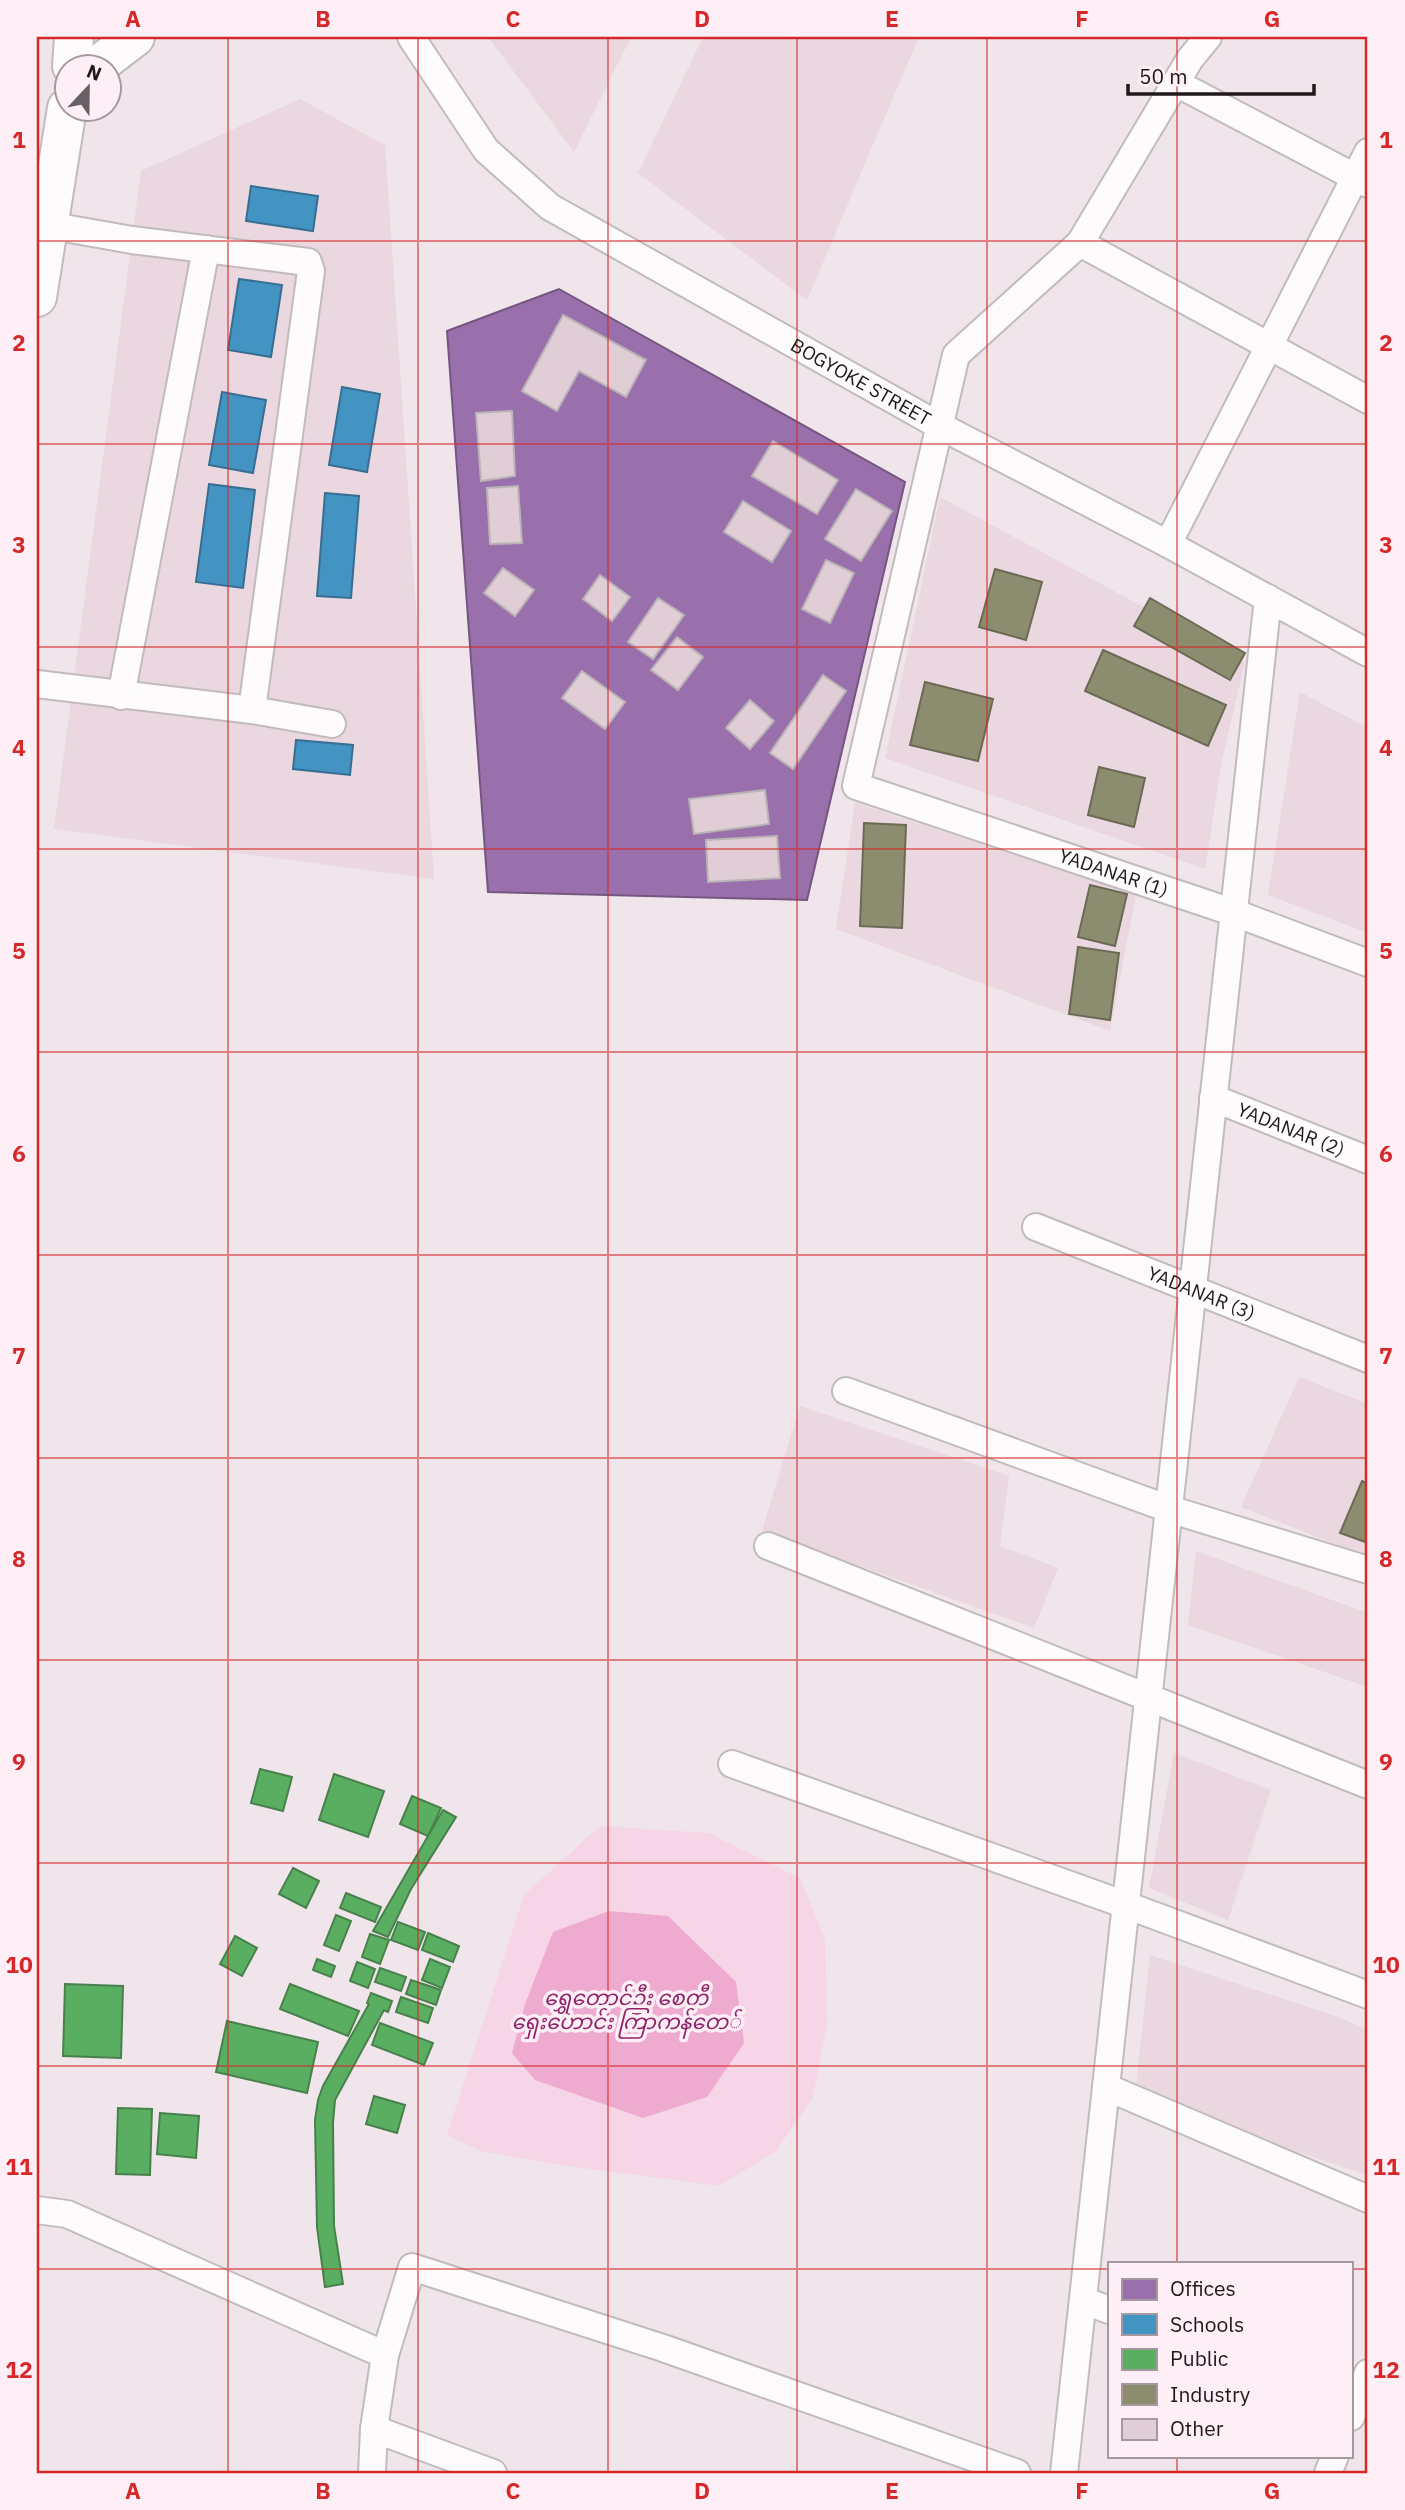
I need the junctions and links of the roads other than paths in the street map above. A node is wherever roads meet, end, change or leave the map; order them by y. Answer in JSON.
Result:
{"nodes":[{"id":1,"x":135,"y":37,"type":"edge"},
{"id":2,"x":411,"y":37,"type":"edge"},
{"id":3,"x":1208,"y":37,"type":"edge"},
{"id":4,"x":115,"y":52,"type":"edge"},
{"id":5,"x":1176,"y":83,"type":"junction"},
{"id":6,"x":65,"y":122,"type":"edge"},
{"id":7,"x":1368,"y":152,"type":"edge"},
{"id":8,"x":1362,"y":181,"type":"edge"},
{"id":9,"x":47,"y":225,"type":"junction"},
{"id":10,"x":1080,"y":243,"type":"junction"},
{"id":11,"x":206,"y":249,"type":"junction"},
{"id":12,"x":37,"y":296,"type":"edge"},
{"id":13,"x":1269,"y":346,"type":"junction"},
{"id":14,"x":1368,"y":400,"type":"edge"},
{"id":15,"x":938,"y":425,"type":"junction"},
{"id":16,"x":1168,"y":544,"type":"junction"},
{"id":17,"x":1268,"y":598,"type":"junction"},
{"id":18,"x":1368,"y":653,"type":"edge"},
{"id":19,"x":37,"y":684,"type":"edge"},
{"id":20,"x":121,"y":695,"type":"junction"},
{"id":21,"x":252,"y":710,"type":"junction"},
{"id":22,"x":332,"y":724,"type":"dead end"},
{"id":23,"x":1235,"y":913,"type":"junction"},
{"id":24,"x":1368,"y":963,"type":"edge"},
{"id":25,"x":1213,"y":1098,"type":"junction"},
{"id":26,"x":1368,"y":1160,"type":"edge"},
{"id":27,"x":1036,"y":1227,"type":"dead end"},
{"id":28,"x":1193,"y":1290,"type":"junction"},
{"id":29,"x":1368,"y":1359,"type":"edge"},
{"id":30,"x":846,"y":1391,"type":"dead end"},
{"id":31,"x":1169,"y":1508,"type":"junction"},
{"id":32,"x":768,"y":1546,"type":"dead end"},
{"id":33,"x":1368,"y":1570,"type":"edge"},
{"id":34,"x":1148,"y":1698,"type":"junction"},
{"id":35,"x":732,"y":1764,"type":"dead end"},
{"id":36,"x":1368,"y":1785,"type":"edge"},
{"id":37,"x":1126,"y":1905,"type":"junction"},
{"id":38,"x":1368,"y":1994,"type":"edge"},
{"id":39,"x":1106,"y":2087,"type":"junction"},
{"id":40,"x":1368,"y":2199,"type":"edge"},
{"id":41,"x":37,"y":2210,"type":"edge"},
{"id":42,"x":1083,"y":2300,"type":"junction"},
{"id":43,"x":1108,"y":2310,"type":"edge"},
{"id":44,"x":385,"y":2355,"type":"junction"},
{"id":45,"x":1368,"y":2372,"type":"edge"},
{"id":46,"x":1356,"y":2408,"type":"edge"},
{"id":47,"x":374,"y":2429,"type":"junction"},
{"id":48,"x":372,"y":2473,"type":"edge"},
{"id":49,"x":493,"y":2473,"type":"edge"},
{"id":50,"x":1017,"y":2473,"type":"edge"},
{"id":51,"x":1064,"y":2473,"type":"edge"}],
"edges":[{"from":1,"to":4,"type":"main road"},
{"from":2,"to":15,"type":"street","name":"BOGYOKE STREET"},
{"from":3,"to":5,"type":"street"},
{"from":5,"to":8,"type":"street"},
{"from":5,"to":10,"type":"street"},
{"from":6,"to":9,"type":"main road"},
{"from":7,"to":8,"type":"street"},
{"from":8,"to":13,"type":"street"},
{"from":9,"to":11,"type":"street"},
{"from":9,"to":12,"type":"main road"},
{"from":10,"to":13,"type":"street"},
{"from":10,"to":15,"type":"street"},
{"from":11,"to":20,"type":"street"},
{"from":11,"to":21,"type":"street"},
{"from":13,"to":14,"type":"street"},
{"from":13,"to":16,"type":"street"},
{"from":15,"to":16,"type":"street","name":"BOGYOKE STREET"},
{"from":15,"to":23,"type":"street","name":"YADANAR (1)"},
{"from":16,"to":17,"type":"street","name":"BOGYOKE STREET"},
{"from":17,"to":18,"type":"street","name":"BOGYOKE STREET"},
{"from":17,"to":23,"type":"street"},
{"from":19,"to":20,"type":"street"},
{"from":20,"to":21,"type":"street"},
{"from":21,"to":22,"type":"street"},
{"from":23,"to":24,"type":"street","name":"YADANAR (1)"},
{"from":23,"to":25,"type":"street"},
{"from":25,"to":26,"type":"street","name":"YADANAR (2)"},
{"from":25,"to":28,"type":"street"},
{"from":27,"to":28,"type":"street","name":"YADANAR (3)"},
{"from":28,"to":29,"type":"street","name":"YADANAR (3)"},
{"from":28,"to":31,"type":"street"},
{"from":30,"to":31,"type":"street"},
{"from":31,"to":33,"type":"street"},
{"from":31,"to":34,"type":"street"},
{"from":32,"to":34,"type":"street"},
{"from":34,"to":36,"type":"street"},
{"from":34,"to":37,"type":"street"},
{"from":35,"to":37,"type":"street"},
{"from":37,"to":38,"type":"street"},
{"from":37,"to":39,"type":"street"},
{"from":39,"to":40,"type":"street"},
{"from":39,"to":42,"type":"street"},
{"from":41,"to":44,"type":"street"},
{"from":42,"to":43,"type":"street"},
{"from":42,"to":51,"type":"street"},
{"from":44,"to":47,"type":"street"},
{"from":44,"to":50,"type":"street"},
{"from":45,"to":46,"type":"street"},
{"from":47,"to":48,"type":"street"},
{"from":47,"to":49,"type":"street"}]}
